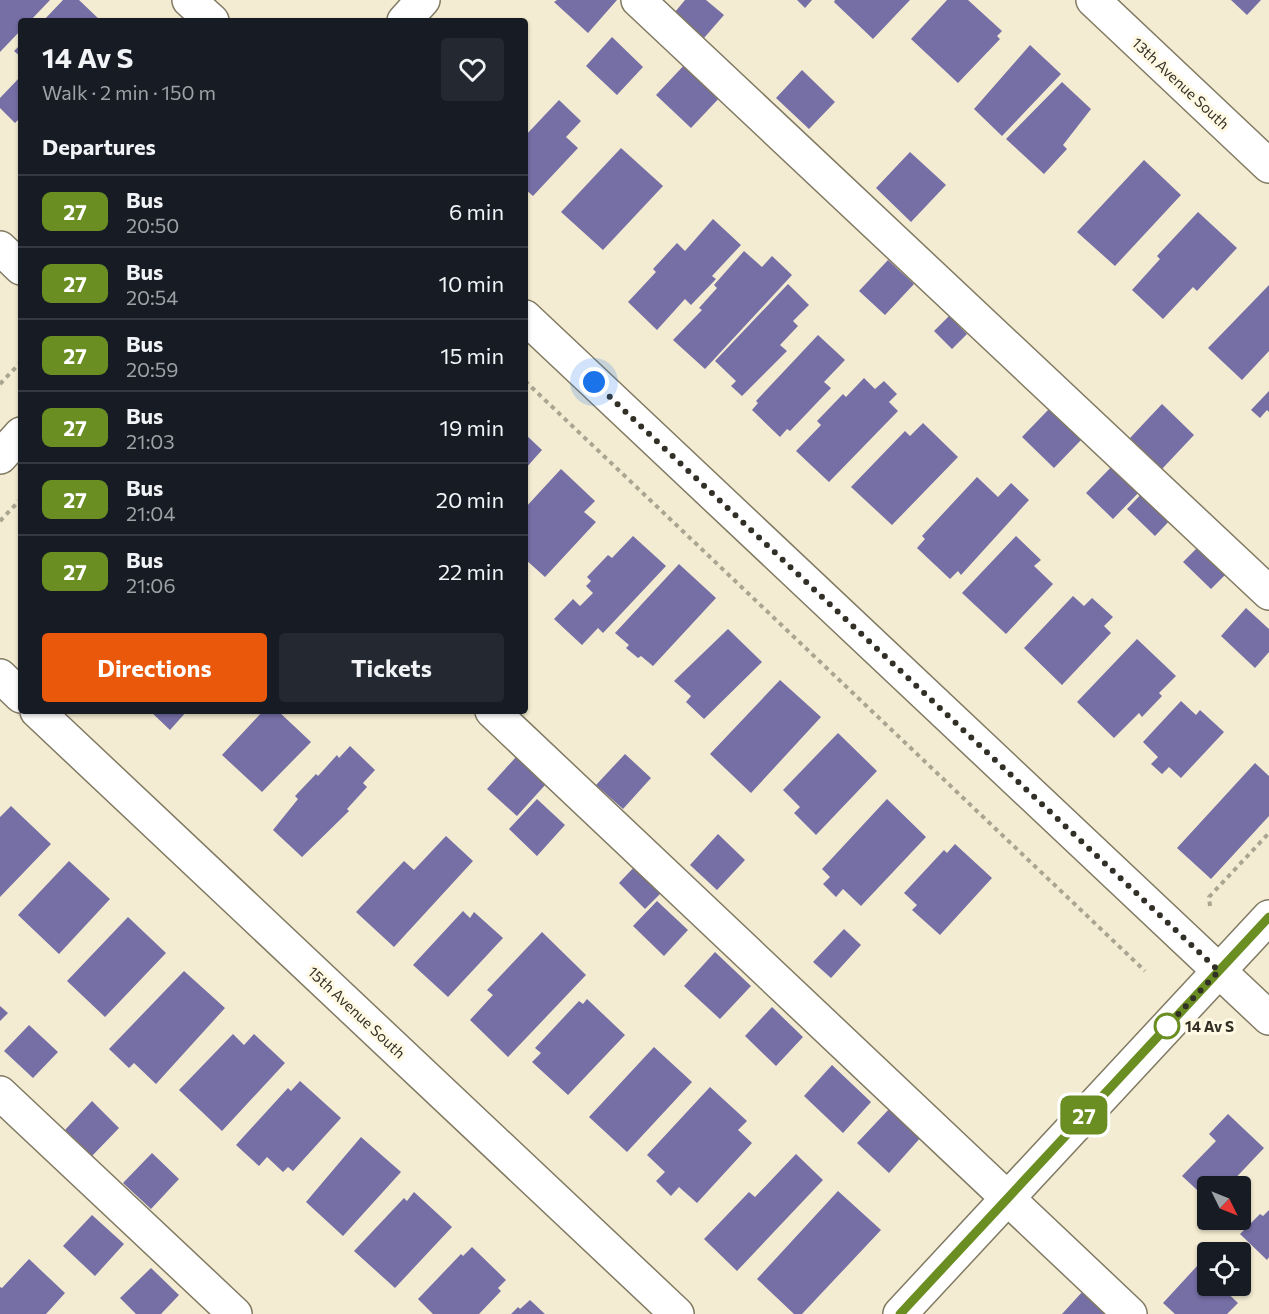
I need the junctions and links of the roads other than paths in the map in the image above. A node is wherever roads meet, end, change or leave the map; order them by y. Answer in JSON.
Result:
{"nodes":[{"id":1,"x":189,"y":0,"type":"edge"},
{"id":2,"x":423,"y":0,"type":"edge"},
{"id":3,"x":638,"y":0,"type":"edge"},
{"id":4,"x":1093,"y":0,"type":"edge"},
{"id":5,"x":209,"y":18,"type":"edge"},
{"id":6,"x":407,"y":18,"type":"edge"},
{"id":7,"x":1269,"y":166,"type":"edge"},
{"id":8,"x":0,"y":248,"type":"edge"},
{"id":9,"x":18,"y":265,"type":"edge"},
{"id":10,"x":528,"y":320,"type":"edge"},
{"id":11,"x":18,"y":437,"type":"edge"},
{"id":12,"x":0,"y":457,"type":"edge"},
{"id":13,"x":1269,"y":593,"type":"edge"},
{"id":14,"x":0,"y":676,"type":"edge"},
{"id":15,"x":18,"y":693,"type":"edge"},
{"id":16,"x":40,"y":714,"type":"edge"},
{"id":17,"x":495,"y":714,"type":"edge"},
{"id":18,"x":1269,"y":917,"type":"edge"},
{"id":19,"x":1219,"y":971,"type":"junction"},
{"id":20,"x":1269,"y":1018,"type":"edge"},
{"id":21,"x":0,"y":1094,"type":"edge"},
{"id":22,"x":1008,"y":1198,"type":"junction"},
{"id":23,"x":235,"y":1314,"type":"edge"},
{"id":24,"x":677,"y":1314,"type":"edge"},
{"id":25,"x":900,"y":1314,"type":"edge"},
{"id":26,"x":1130,"y":1314,"type":"edge"}],
"edges":[{"from":1,"to":5,"type":"street"},
{"from":2,"to":6,"type":"street"},
{"from":3,"to":13,"type":"street"},
{"from":4,"to":7,"type":"street","name":"13th Avenue South"},
{"from":8,"to":9,"type":"street"},
{"from":10,"to":19,"type":"street"},
{"from":11,"to":12,"type":"street"},
{"from":14,"to":15,"type":"street"},
{"from":16,"to":24,"type":"street","name":"15th Avenue South"},
{"from":17,"to":22,"type":"street"},
{"from":18,"to":19,"type":"street"},
{"from":19,"to":20,"type":"street"},
{"from":19,"to":22,"type":"street"},
{"from":21,"to":23,"type":"street"},
{"from":22,"to":25,"type":"street"},
{"from":22,"to":26,"type":"street"}]}
